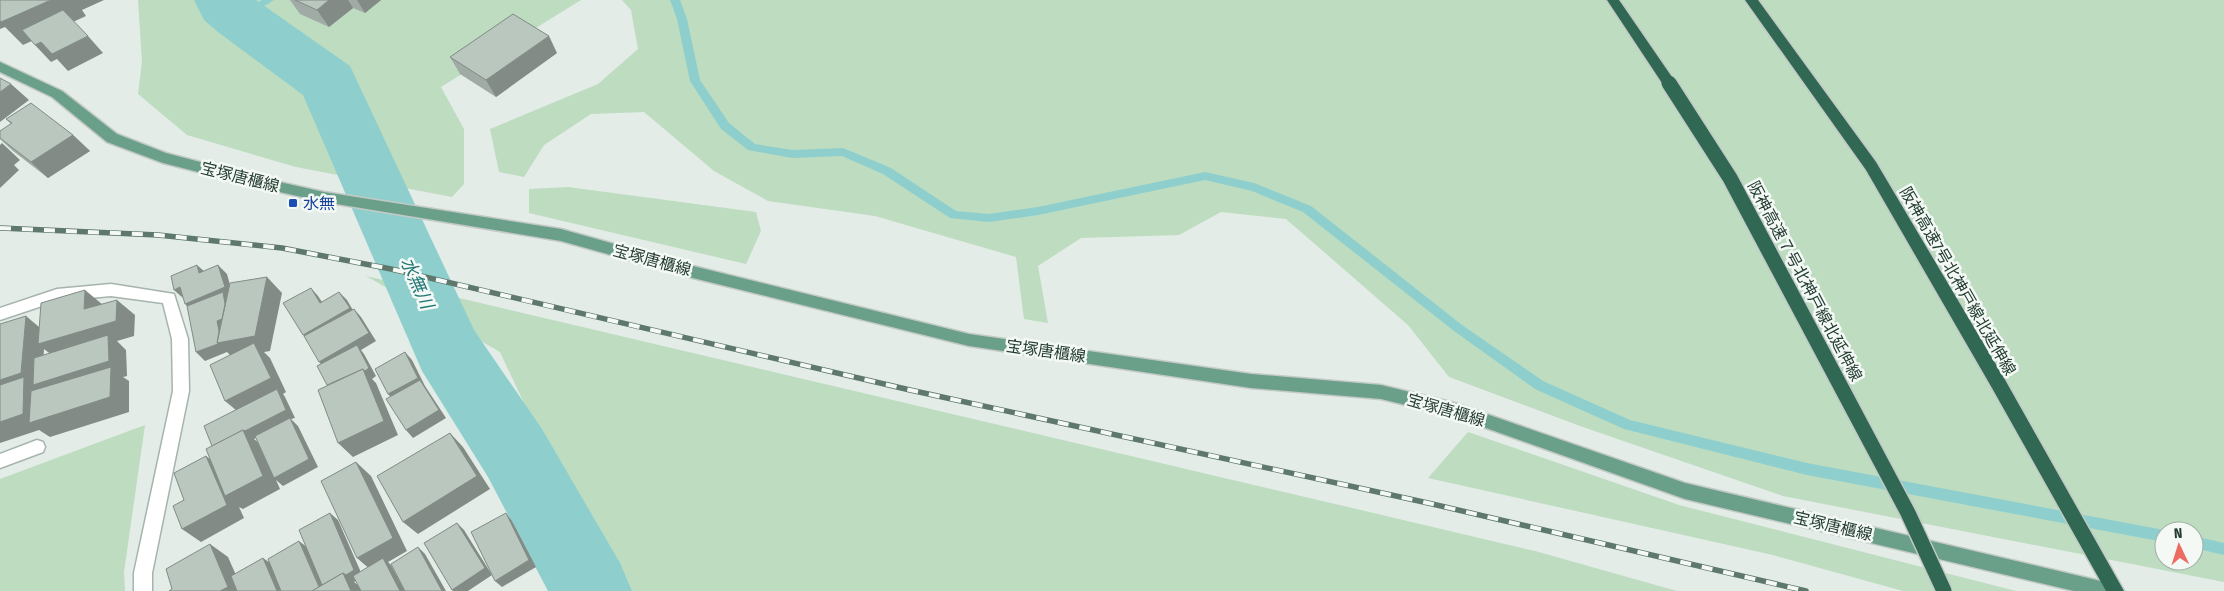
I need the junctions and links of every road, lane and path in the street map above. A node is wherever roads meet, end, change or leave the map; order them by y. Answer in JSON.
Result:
{"nodes":[{"id":1,"x":1613,"y":0,"type":"edge"},
{"id":2,"x":1752,"y":0,"type":"edge"},
{"id":3,"x":0,"y":67,"type":"edge"},
{"id":4,"x":0,"y":314,"type":"edge"},
{"id":5,"x":38,"y":447,"type":"dead end"},
{"id":6,"x":0,"y":461,"type":"edge"},
{"id":7,"x":143,"y":591,"type":"edge"},
{"id":8,"x":1944,"y":591,"type":"edge"},
{"id":9,"x":2109,"y":591,"type":"edge"},
{"id":10,"x":2115,"y":591,"type":"edge"}],
"edges":[{"from":1,"to":8,"type":"highway","name":"阪神高速７号北神戸線北延伸線","bridge":true},
{"from":2,"to":10,"type":"highway","name":"阪神高速7号北神戸線北延伸線"},
{"from":3,"to":9,"type":"main road","name":"宝塚唐櫃線"},
{"from":4,"to":7,"type":"street"},
{"from":5,"to":6,"type":"street"}]}
